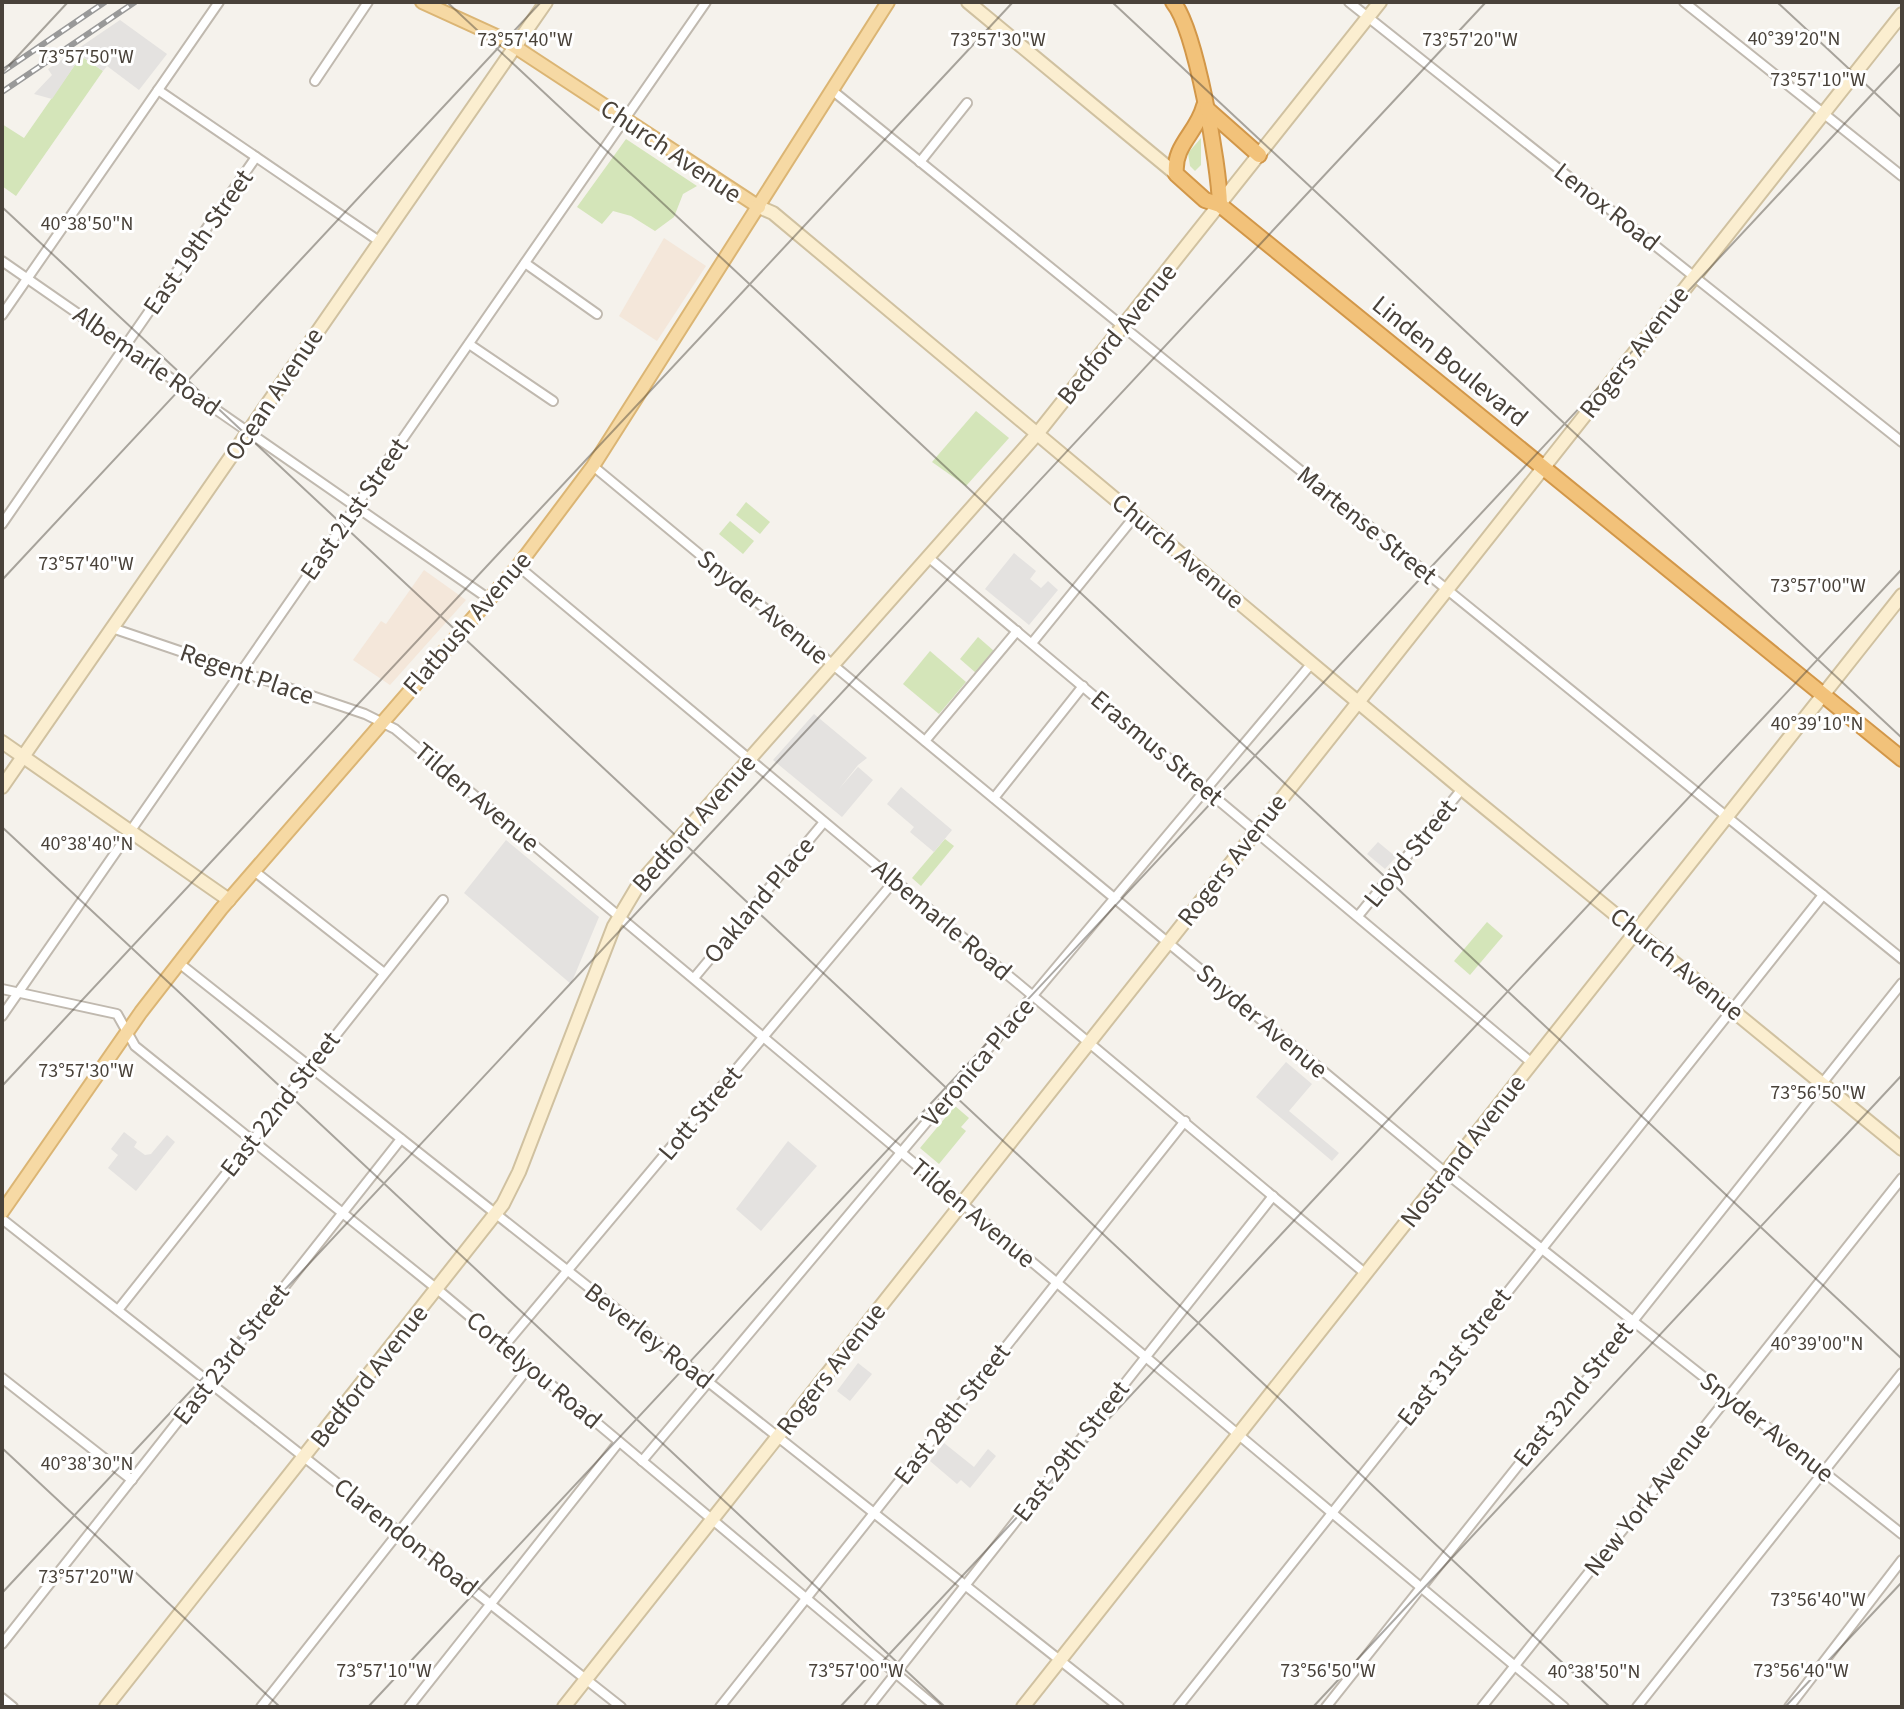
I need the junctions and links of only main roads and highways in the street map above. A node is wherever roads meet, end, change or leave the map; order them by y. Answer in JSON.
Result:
{"nodes":[{"id":1,"x":422,"y":2,"type":"edge"},
{"id":2,"x":546,"y":2,"type":"edge"},
{"id":3,"x":888,"y":2,"type":"edge"},
{"id":4,"x":968,"y":2,"type":"edge"},
{"id":5,"x":1173,"y":2,"type":"edge"},
{"id":6,"x":1380,"y":2,"type":"edge"},
{"id":7,"x":1902,"y":14,"type":"edge"},
{"id":8,"x":516,"y":48,"type":"junction"},
{"id":9,"x":1204,"y":106,"type":"junction"},
{"id":10,"x":1259,"y":155,"type":"junction"},
{"id":11,"x":1176,"y":174,"type":"junction"},
{"id":12,"x":1220,"y":205,"type":"junction"},
{"id":13,"x":759,"y":207,"type":"junction"},
{"id":14,"x":1037,"y":434,"type":"junction"},
{"id":15,"x":1543,"y":468,"type":"junction"},
{"id":16,"x":1902,"y":595,"type":"edge"},
{"id":17,"x":1823,"y":695,"type":"junction"},
{"id":18,"x":1358,"y":702,"type":"junction"},
{"id":19,"x":2,"y":742,"type":"edge"},
{"id":20,"x":23,"y":756,"type":"junction"},
{"id":21,"x":1902,"y":759,"type":"edge"},
{"id":22,"x":2,"y":787,"type":"edge"},
{"id":23,"x":229,"y":900,"type":"junction"},
{"id":24,"x":1637,"y":931,"type":"junction"},
{"id":25,"x":1902,"y":1149,"type":"edge"},
{"id":26,"x":2,"y":1212,"type":"edge"},
{"id":27,"x":106,"y":1707,"type":"edge"},
{"id":28,"x":564,"y":1707,"type":"edge"},
{"id":29,"x":1023,"y":1707,"type":"edge"}],
"edges":[{"from":1,"to":8,"type":"main road","name":"Church Avenue"},
{"from":2,"to":8,"type":"main road","name":"Ocean Avenue"},
{"from":3,"to":13,"type":"main road","name":"Flatbush Avenue"},
{"from":4,"to":11,"type":"main road","name":"Linden Boulevard"},
{"from":5,"to":9,"type":"highway"},
{"from":6,"to":10,"type":"main road","name":"Bedford Avenue"},
{"from":7,"to":15,"type":"main road","name":"Rogers Avenue"},
{"from":8,"to":13,"type":"main road","name":"Church Avenue"},
{"from":8,"to":20,"type":"main road","name":"Ocean Avenue"},
{"from":9,"to":10,"type":"highway"},
{"from":9,"to":11,"type":"highway"},
{"from":9,"to":12,"type":"highway"},
{"from":10,"to":12,"type":"main road","name":"Bedford Avenue"},
{"from":11,"to":12,"type":"highway","name":"Linden Boulevard"},
{"from":12,"to":14,"type":"main road","name":"Bedford Avenue"},
{"from":12,"to":15,"type":"highway","name":"Linden Boulevard"},
{"from":13,"to":14,"type":"main road","name":"Church Avenue"},
{"from":13,"to":23,"type":"main road","name":"Flatbush Avenue"},
{"from":14,"to":18,"type":"main road","name":"Church Avenue"},
{"from":14,"to":27,"type":"main road","name":"Bedford Avenue"},
{"from":15,"to":17,"type":"highway","name":"Linden Boulevard"},
{"from":15,"to":18,"type":"main road","name":"Rogers Avenue"},
{"from":16,"to":17,"type":"main road","name":"Nostrand Avenue"},
{"from":17,"to":21,"type":"highway","name":"Linden Boulevard"},
{"from":17,"to":24,"type":"main road","name":"Nostrand Avenue"},
{"from":18,"to":24,"type":"main road","name":"Church Avenue"},
{"from":18,"to":28,"type":"main road","name":"Rogers Avenue"},
{"from":19,"to":20,"type":"main road"},
{"from":20,"to":22,"type":"main road","name":"Ocean Avenue"},
{"from":20,"to":23,"type":"main road"},
{"from":23,"to":26,"type":"main road","name":"Flatbush Avenue"},
{"from":24,"to":25,"type":"main road","name":"Church Avenue"},
{"from":24,"to":29,"type":"main road","name":"Nostrand Avenue"}]}
